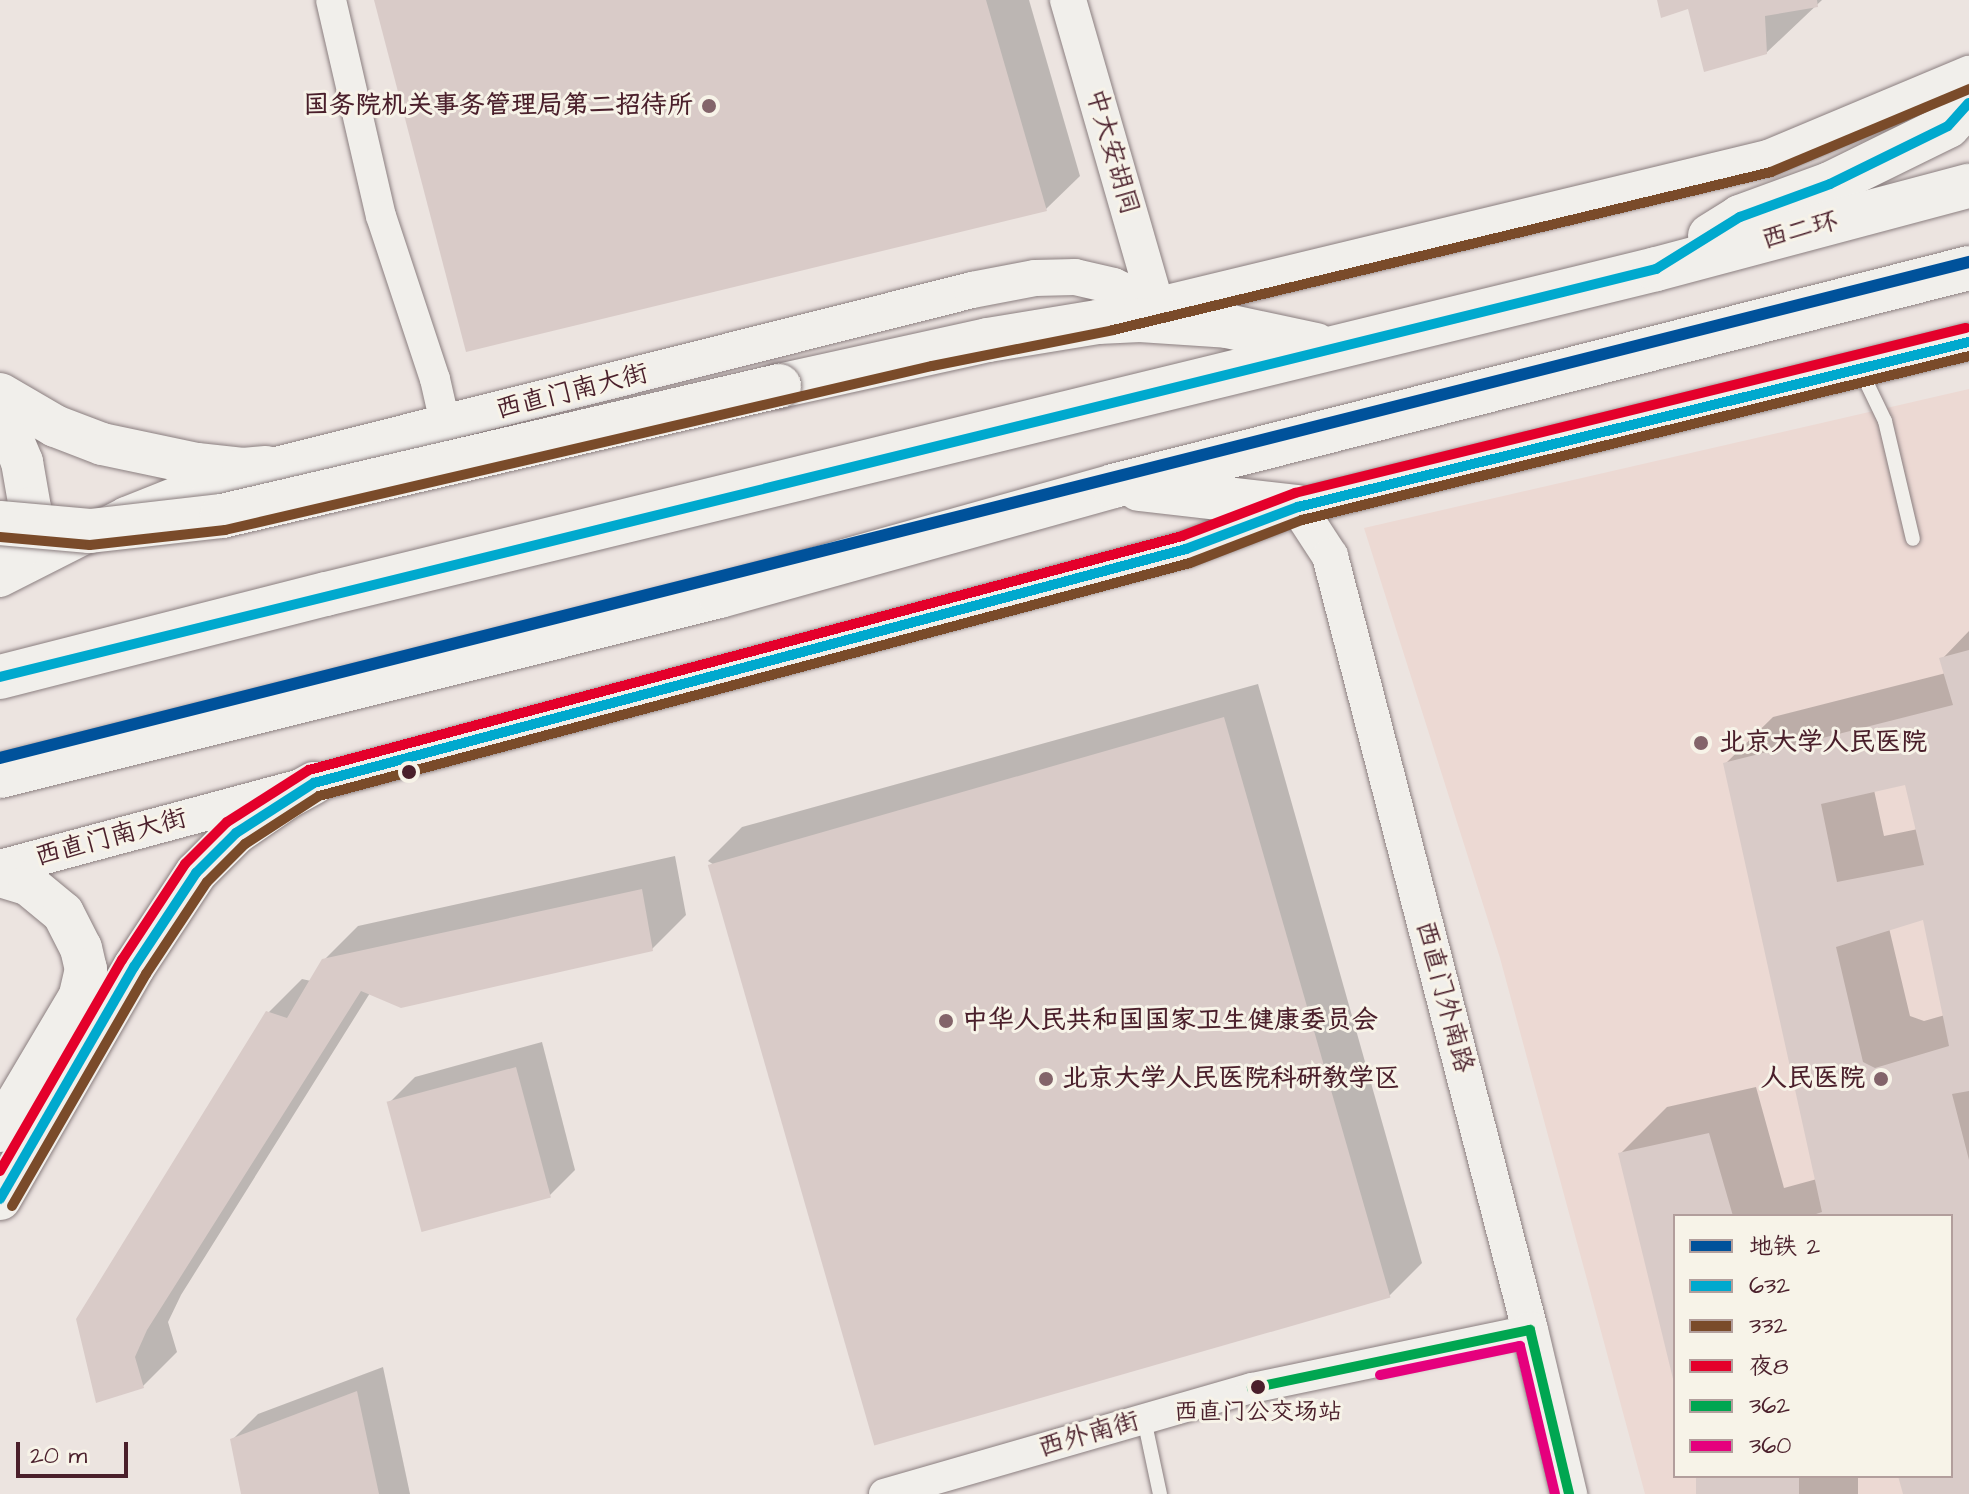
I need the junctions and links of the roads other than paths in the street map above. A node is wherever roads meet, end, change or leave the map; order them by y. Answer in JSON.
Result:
{"nodes":[{"id":1,"x":331,"y":0,"type":"edge"},
{"id":2,"x":1068,"y":0,"type":"edge"},
{"id":3,"x":1969,"y":74,"type":"edge"},
{"id":4,"x":1969,"y":103,"type":"edge"},
{"id":5,"x":1969,"y":186,"type":"edge"},
{"id":6,"x":1969,"y":268,"type":"edge"},
{"id":7,"x":1656,"y":269,"type":"junction"},
{"id":8,"x":1175,"y":314,"type":"junction"},
{"id":9,"x":1346,"y":342,"type":"junction"},
{"id":10,"x":1969,"y":342,"type":"edge"},
{"id":11,"x":1859,"y":369,"type":"junction"},
{"id":12,"x":0,"y":394,"type":"edge"},
{"id":13,"x":445,"y":423,"type":"junction"},
{"id":14,"x":0,"y":427,"type":"edge"},
{"id":15,"x":266,"y":467,"type":"junction"},
{"id":16,"x":1113,"y":486,"type":"junction"},
{"id":17,"x":1298,"y":507,"type":"junction"},
{"id":18,"x":0,"y":523,"type":"edge"},
{"id":19,"x":1913,"y":539,"type":"dead end"},
{"id":20,"x":0,"y":569,"type":"edge"},
{"id":21,"x":0,"y":579,"type":"edge"},
{"id":22,"x":0,"y":677,"type":"edge"},
{"id":23,"x":0,"y":776,"type":"edge"},
{"id":24,"x":314,"y":783,"type":"junction"},
{"id":25,"x":0,"y":868,"type":"edge"},
{"id":26,"x":0,"y":876,"type":"edge"},
{"id":27,"x":0,"y":1131,"type":"edge"},
{"id":28,"x":0,"y":1199,"type":"edge"},
{"id":29,"x":1530,"y":1330,"type":"junction"},
{"id":30,"x":1144,"y":1419,"type":"junction"},
{"id":31,"x":1160,"y":1492,"type":"edge"},
{"id":32,"x":884,"y":1494,"type":"edge"},
{"id":33,"x":1569,"y":1494,"type":"edge"}],
"edges":[{"from":1,"to":13,"type":"street"},
{"from":2,"to":8,"type":"street","name":"中大安胡同"},
{"from":3,"to":8,"type":"street"},
{"from":4,"to":7,"type":"highway"},
{"from":5,"to":7,"type":"highway","name":"西二环"},
{"from":6,"to":16,"type":"highway"},
{"from":7,"to":9,"type":"highway","name":"西二环"},
{"from":8,"to":9,"type":"highway"},
{"from":8,"to":13,"type":"street","name":"西直门南大街"},
{"from":8,"to":18,"type":"highway","bridge":true},
{"from":9,"to":22,"type":"highway","name":"西二环"},
{"from":10,"to":11,"type":"street","name":"西直门南大街"},
{"from":11,"to":17,"type":"street","name":"西直门南大街"},
{"from":11,"to":19,"type":"lane"},
{"from":12,"to":15,"type":"main road"},
{"from":13,"to":15,"type":"street","name":"西直门南大街"},
{"from":14,"to":20,"type":"main road"},
{"from":15,"to":21,"type":"street","name":"西直门南大街"},
{"from":16,"to":17,"type":"highway"},
{"from":16,"to":23,"type":"highway"},
{"from":17,"to":24,"type":"street","name":"西直门南大街"},
{"from":17,"to":29,"type":"street","name":"西直门外南路"},
{"from":24,"to":25,"type":"street","name":"西直门南大街"},
{"from":24,"to":28,"type":"main road"},
{"from":26,"to":27,"type":"main road"},
{"from":29,"to":30,"type":"street","name":"西外南街"},
{"from":29,"to":33,"type":"street","name":"西直门外南路"},
{"from":30,"to":31,"type":"lane"},
{"from":30,"to":32,"type":"street","name":"西外南街"}]}
